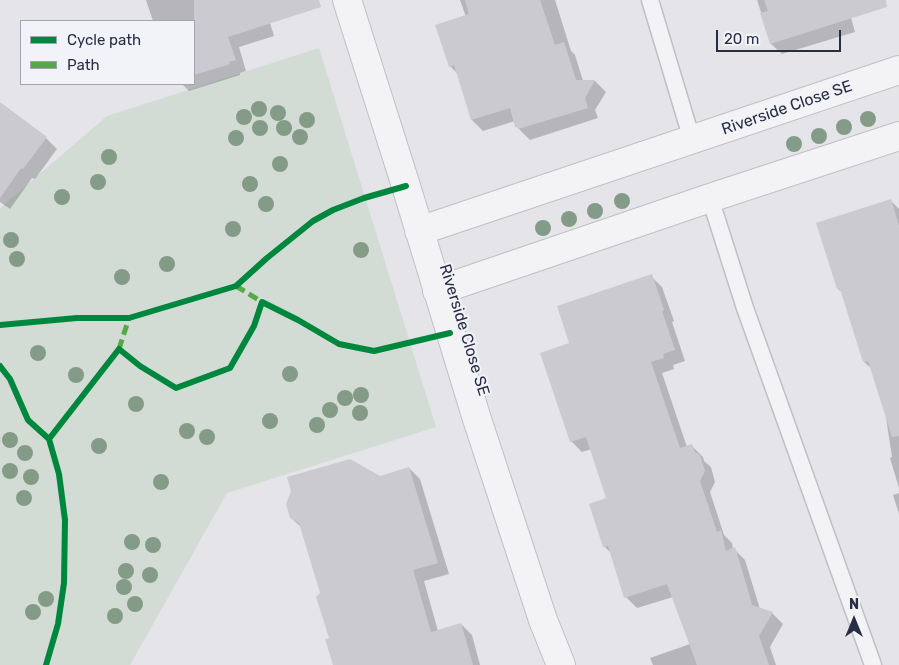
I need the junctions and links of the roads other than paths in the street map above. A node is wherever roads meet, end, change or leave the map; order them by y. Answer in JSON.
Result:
{"nodes":[{"id":1,"x":347,"y":0,"type":"edge"},
{"id":2,"x":650,"y":0,"type":"edge"},
{"id":3,"x":899,"y":70,"type":"edge"},
{"id":4,"x":899,"y":136,"type":"edge"},
{"id":5,"x":692,"y":140,"type":"junction"},
{"id":6,"x":710,"y":198,"type":"junction"},
{"id":7,"x":419,"y":231,"type":"junction"},
{"id":8,"x":437,"y":291,"type":"junction"},
{"id":9,"x":561,"y":665,"type":"edge"},
{"id":10,"x":873,"y":665,"type":"edge"}],
"edges":[{"from":1,"to":7,"type":"street","name":"Riverside Close SE"},
{"from":2,"to":5,"type":"lane"},
{"from":3,"to":5,"type":"street","name":"Riverside Close SE"},
{"from":4,"to":6,"type":"street","name":"Riverside Close SE"},
{"from":5,"to":7,"type":"street","name":"Riverside Close SE"},
{"from":6,"to":8,"type":"street","name":"Riverside Close SE"},
{"from":6,"to":10,"type":"lane"},
{"from":7,"to":8,"type":"street","name":"Riverside Close SE"},
{"from":8,"to":9,"type":"street","name":"Riverside Close SE"}]}
